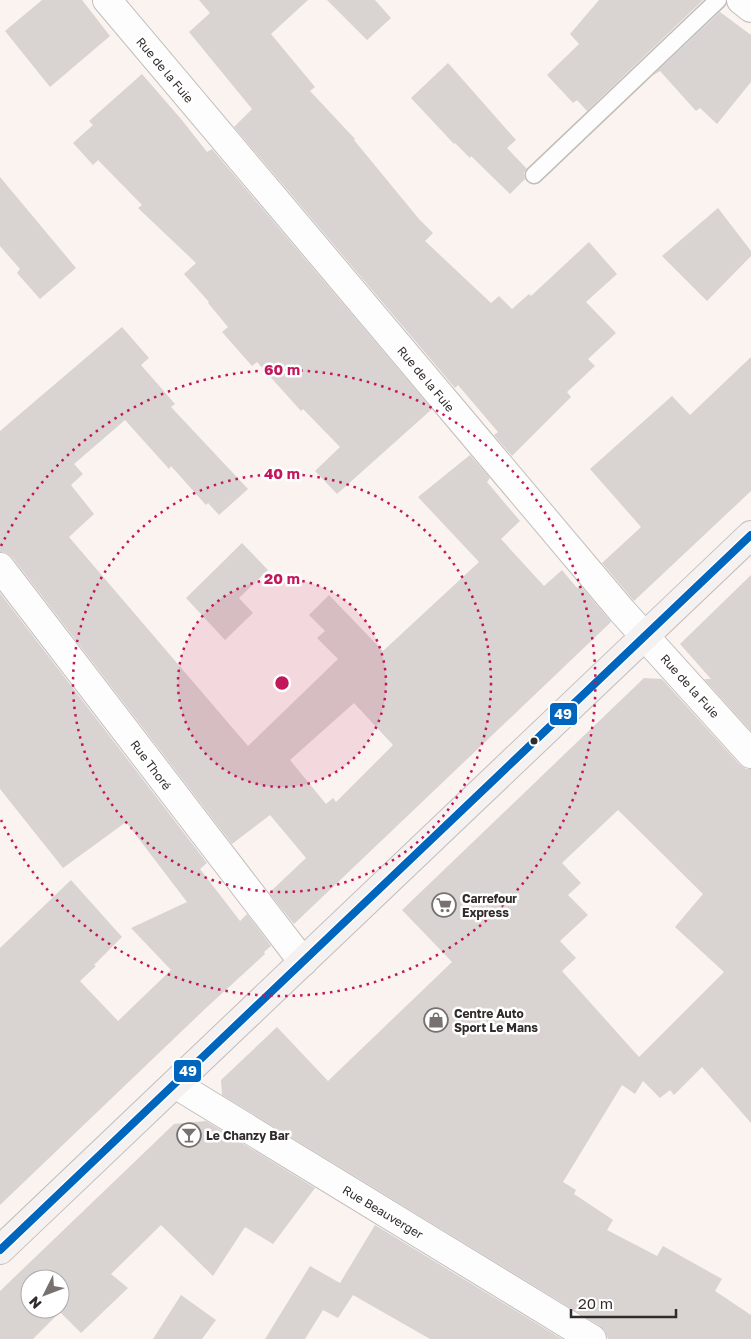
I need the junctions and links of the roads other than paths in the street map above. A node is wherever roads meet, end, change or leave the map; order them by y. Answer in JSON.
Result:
{"nodes":[{"id":1,"x":106,"y":0,"type":"edge"},
{"id":2,"x":718,"y":0,"type":"edge"},
{"id":3,"x":741,"y":0,"type":"edge"},
{"id":4,"x":751,"y":8,"type":"edge"},
{"id":5,"x":534,"y":175,"type":"dead end"},
{"id":6,"x":751,"y":535,"type":"edge"},
{"id":7,"x":0,"y":567,"type":"edge"},
{"id":8,"x":645,"y":637,"type":"junction"},
{"id":9,"x":751,"y":754,"type":"edge"},
{"id":10,"x":303,"y":962,"type":"junction"},
{"id":11,"x":175,"y":1084,"type":"junction"},
{"id":12,"x":0,"y":1250,"type":"edge"},
{"id":13,"x":592,"y":1339,"type":"edge"}],
"edges":[{"from":1,"to":8,"type":"street","name":"Rue de la Fuie"},
{"from":2,"to":5,"type":"lane"},
{"from":3,"to":4,"type":"street"},
{"from":6,"to":8,"type":"main road"},
{"from":7,"to":10,"type":"street","name":"Rue Thoré"},
{"from":8,"to":9,"type":"street","name":"Rue de la Fuie"},
{"from":8,"to":10,"type":"main road"},
{"from":10,"to":11,"type":"main road"},
{"from":11,"to":12,"type":"main road"},
{"from":11,"to":13,"type":"street","name":"Rue Beauverger"}]}
